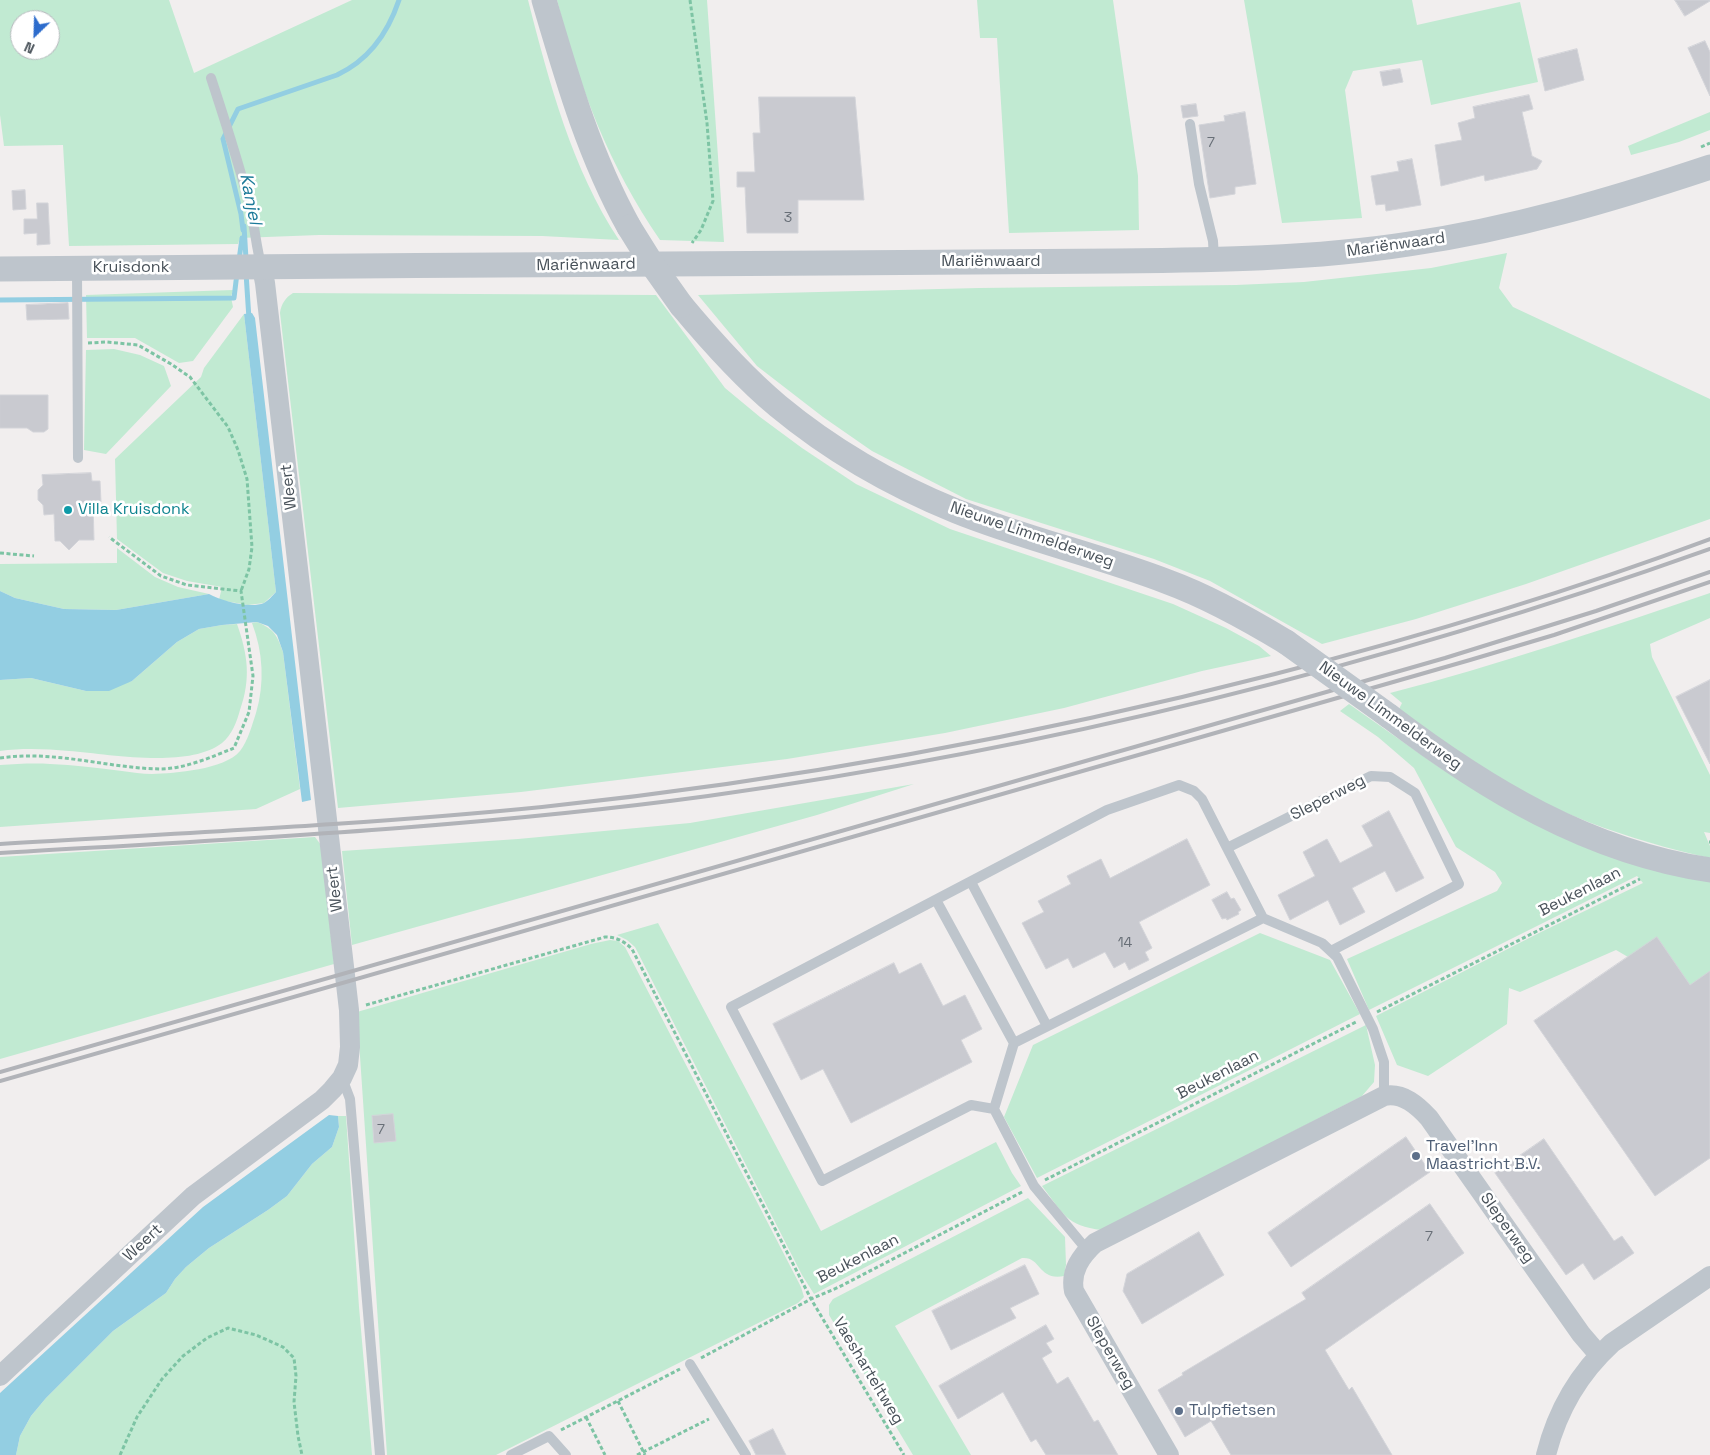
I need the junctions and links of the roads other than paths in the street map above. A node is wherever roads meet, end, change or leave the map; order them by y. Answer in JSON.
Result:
{"nodes":[{"id":1,"x":544,"y":0,"type":"edge"},
{"id":2,"x":210,"y":78,"type":"dead end"},
{"id":3,"x":1190,"y":124,"type":"dead end"},
{"id":4,"x":1710,"y":168,"type":"edge"},
{"id":5,"x":259,"y":259,"type":"junction"},
{"id":6,"x":1214,"y":259,"type":"junction"},
{"id":7,"x":77,"y":268,"type":"junction"},
{"id":8,"x":0,"y":269,"type":"edge"},
{"id":9,"x":78,"y":458,"type":"dead end"},
{"id":10,"x":1227,"y":848,"type":"junction"},
{"id":11,"x":1710,"y":870,"type":"edge"},
{"id":12,"x":971,"y":882,"type":"junction"},
{"id":13,"x":936,"y":900,"type":"junction"},
{"id":14,"x":1263,"y":918,"type":"junction"},
{"id":15,"x":1334,"y":954,"type":"junction"},
{"id":16,"x":1047,"y":1026,"type":"junction"},
{"id":17,"x":1014,"y":1043,"type":"junction"},
{"id":18,"x":342,"y":1078,"type":"junction"},
{"id":19,"x":1384,"y":1096,"type":"junction"},
{"id":20,"x":994,"y":1109,"type":"junction"},
{"id":21,"x":1087,"y":1250,"type":"junction"},
{"id":22,"x":1710,"y":1276,"type":"edge"},
{"id":23,"x":1599,"y":1355,"type":"junction"},
{"id":24,"x":690,"y":1364,"type":"dead end"},
{"id":25,"x":0,"y":1376,"type":"edge"},
{"id":26,"x":380,"y":1455,"type":"edge"},
{"id":27,"x":511,"y":1455,"type":"edge"},
{"id":28,"x":566,"y":1455,"type":"edge"},
{"id":29,"x":746,"y":1455,"type":"edge"},
{"id":30,"x":1169,"y":1455,"type":"edge"},
{"id":31,"x":1546,"y":1455,"type":"edge"}],
"edges":[{"from":1,"to":11,"type":"street","name":"Nieuwe Limmelderweg","bridge":true},
{"from":2,"to":5,"type":"lane"},
{"from":3,"to":6,"type":"lane"},
{"from":4,"to":6,"type":"street","name":"Mariënwaard"},
{"from":5,"to":6,"type":"street","name":"Mariënwaard"},
{"from":5,"to":7,"type":"street","name":"Kruisdonk"},
{"from":5,"to":18,"type":"street","name":"Weert"},
{"from":7,"to":8,"type":"street","name":"Kruisdonk"},
{"from":7,"to":9,"type":"lane"},
{"from":10,"to":12,"type":"lane"},
{"from":10,"to":14,"type":"lane"},
{"from":10,"to":15,"type":"lane","name":"Sleperweg"},
{"from":12,"to":13,"type":"lane"},
{"from":12,"to":16,"type":"lane"},
{"from":13,"to":17,"type":"lane"},
{"from":13,"to":20,"type":"lane"},
{"from":14,"to":15,"type":"lane"},
{"from":14,"to":16,"type":"lane"},
{"from":15,"to":19,"type":"lane"},
{"from":16,"to":17,"type":"lane"},
{"from":17,"to":20,"type":"lane"},
{"from":18,"to":25,"type":"street","name":"Weert"},
{"from":18,"to":26,"type":"lane"},
{"from":19,"to":21,"type":"street","name":"Sleperweg"},
{"from":19,"to":23,"type":"street","name":"Sleperweg"},
{"from":20,"to":21,"type":"lane"},
{"from":21,"to":30,"type":"street","name":"Sleperweg"},
{"from":22,"to":23,"type":"street"},
{"from":23,"to":31,"type":"street"},
{"from":24,"to":29,"type":"lane"},
{"from":27,"to":28,"type":"lane"}]}
